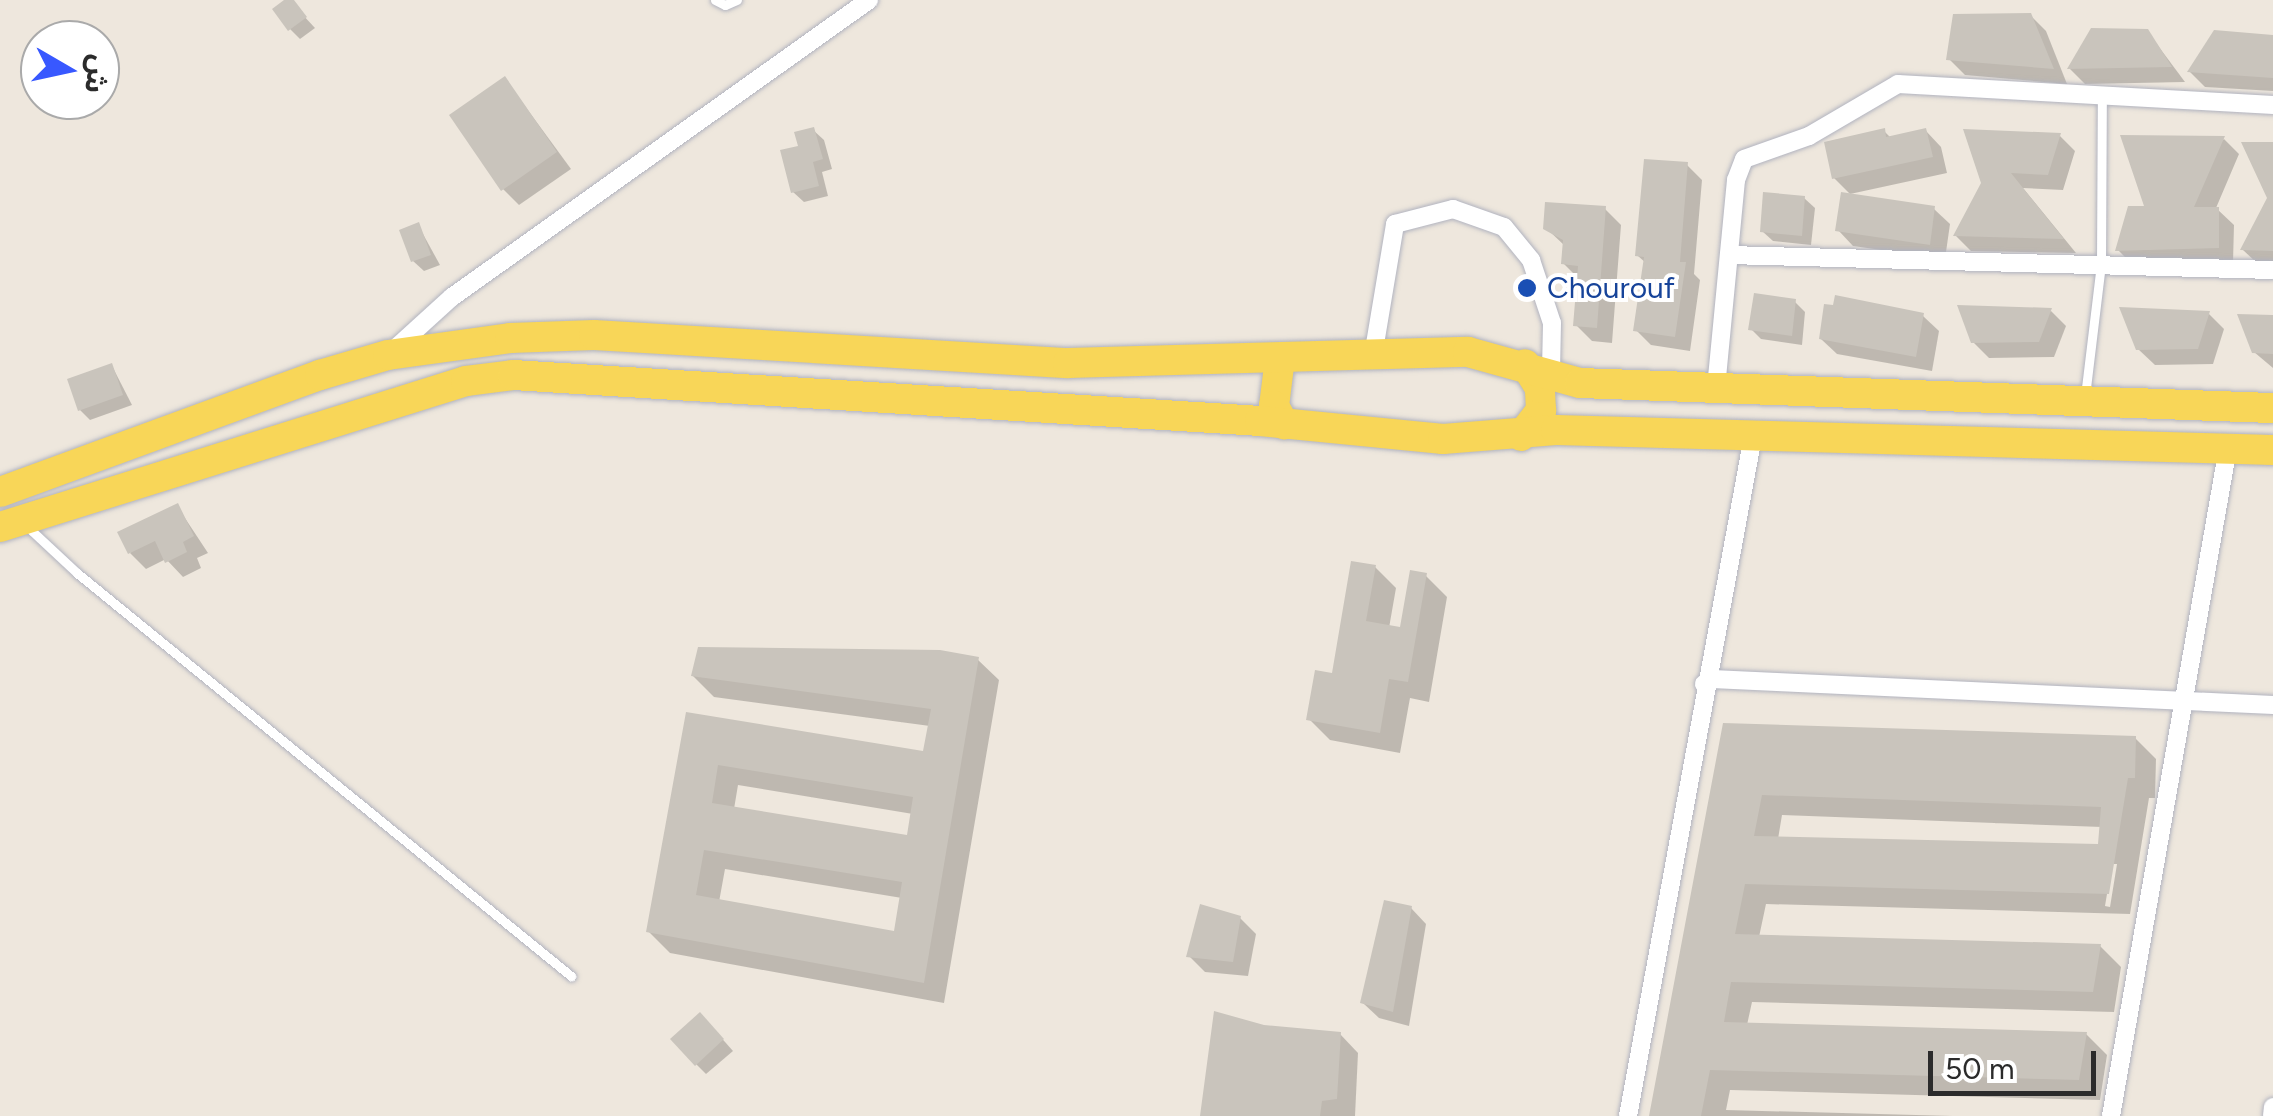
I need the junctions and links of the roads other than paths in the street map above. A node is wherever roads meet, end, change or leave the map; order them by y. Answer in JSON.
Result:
{"nodes":[{"id":1,"x":715,"y":0,"type":"edge"},
{"id":2,"x":737,"y":0,"type":"edge"},
{"id":3,"x":861,"y":2,"type":"edge"},
{"id":4,"x":2102,"y":95,"type":"junction"},
{"id":5,"x":2273,"y":104,"type":"edge"},
{"id":6,"x":1730,"y":256,"type":"junction"},
{"id":7,"x":2101,"y":264,"type":"junction"},
{"id":8,"x":2273,"y":270,"type":"edge"},
{"id":9,"x":388,"y":356,"type":"junction"},
{"id":10,"x":1373,"y":356,"type":"junction"},
{"id":11,"x":1280,"y":358,"type":"junction"},
{"id":12,"x":1538,"y":368,"type":"junction"},
{"id":13,"x":1716,"y":388,"type":"junction"},
{"id":14,"x":2084,"y":402,"type":"junction"},
{"id":15,"x":2273,"y":408,"type":"edge"},
{"id":16,"x":1284,"y":424,"type":"junction"},
{"id":17,"x":1521,"y":436,"type":"junction"},
{"id":18,"x":1753,"y":436,"type":"junction"},
{"id":19,"x":2228,"y":448,"type":"junction"},
{"id":20,"x":2273,"y":450,"type":"edge"},
{"id":21,"x":13,"y":512,"type":"edge"},
{"id":22,"x":1704,"y":684,"type":"junction"},
{"id":23,"x":2179,"y":702,"type":"junction"},
{"id":24,"x":2273,"y":704,"type":"edge"},
{"id":25,"x":571,"y":976,"type":"dead end"},
{"id":26,"x":2273,"y":1107,"type":"edge"},
{"id":27,"x":1628,"y":1116,"type":"edge"},
{"id":28,"x":2111,"y":1116,"type":"edge"},
{"id":29,"x":2272,"y":1116,"type":"edge"}],
"edges":[{"from":1,"to":2,"type":"lane"},
{"from":3,"to":9,"type":"street"},
{"from":4,"to":5,"type":"street"},
{"from":4,"to":6,"type":"street"},
{"from":4,"to":7,"type":"lane"},
{"from":6,"to":7,"type":"street"},
{"from":6,"to":13,"type":"street"},
{"from":7,"to":8,"type":"street"},
{"from":7,"to":14,"type":"lane"},
{"from":9,"to":11,"type":"main road"},
{"from":9,"to":21,"type":"main road"},
{"from":10,"to":11,"type":"main road"},
{"from":10,"to":12,"type":"main road"},
{"from":10,"to":12,"type":"street"},
{"from":11,"to":16,"type":"main road"},
{"from":12,"to":13,"type":"main road"},
{"from":12,"to":17,"type":"main road"},
{"from":13,"to":14,"type":"main road"},
{"from":14,"to":15,"type":"main road"},
{"from":16,"to":17,"type":"main road"},
{"from":16,"to":21,"type":"main road"},
{"from":17,"to":18,"type":"main road"},
{"from":18,"to":19,"type":"main road"},
{"from":18,"to":22,"type":"street"},
{"from":19,"to":20,"type":"main road"},
{"from":19,"to":23,"type":"street"},
{"from":21,"to":25,"type":"lane"},
{"from":22,"to":23,"type":"street"},
{"from":22,"to":27,"type":"street"},
{"from":23,"to":24,"type":"street"},
{"from":23,"to":28,"type":"street"},
{"from":26,"to":29,"type":"street"}]}
